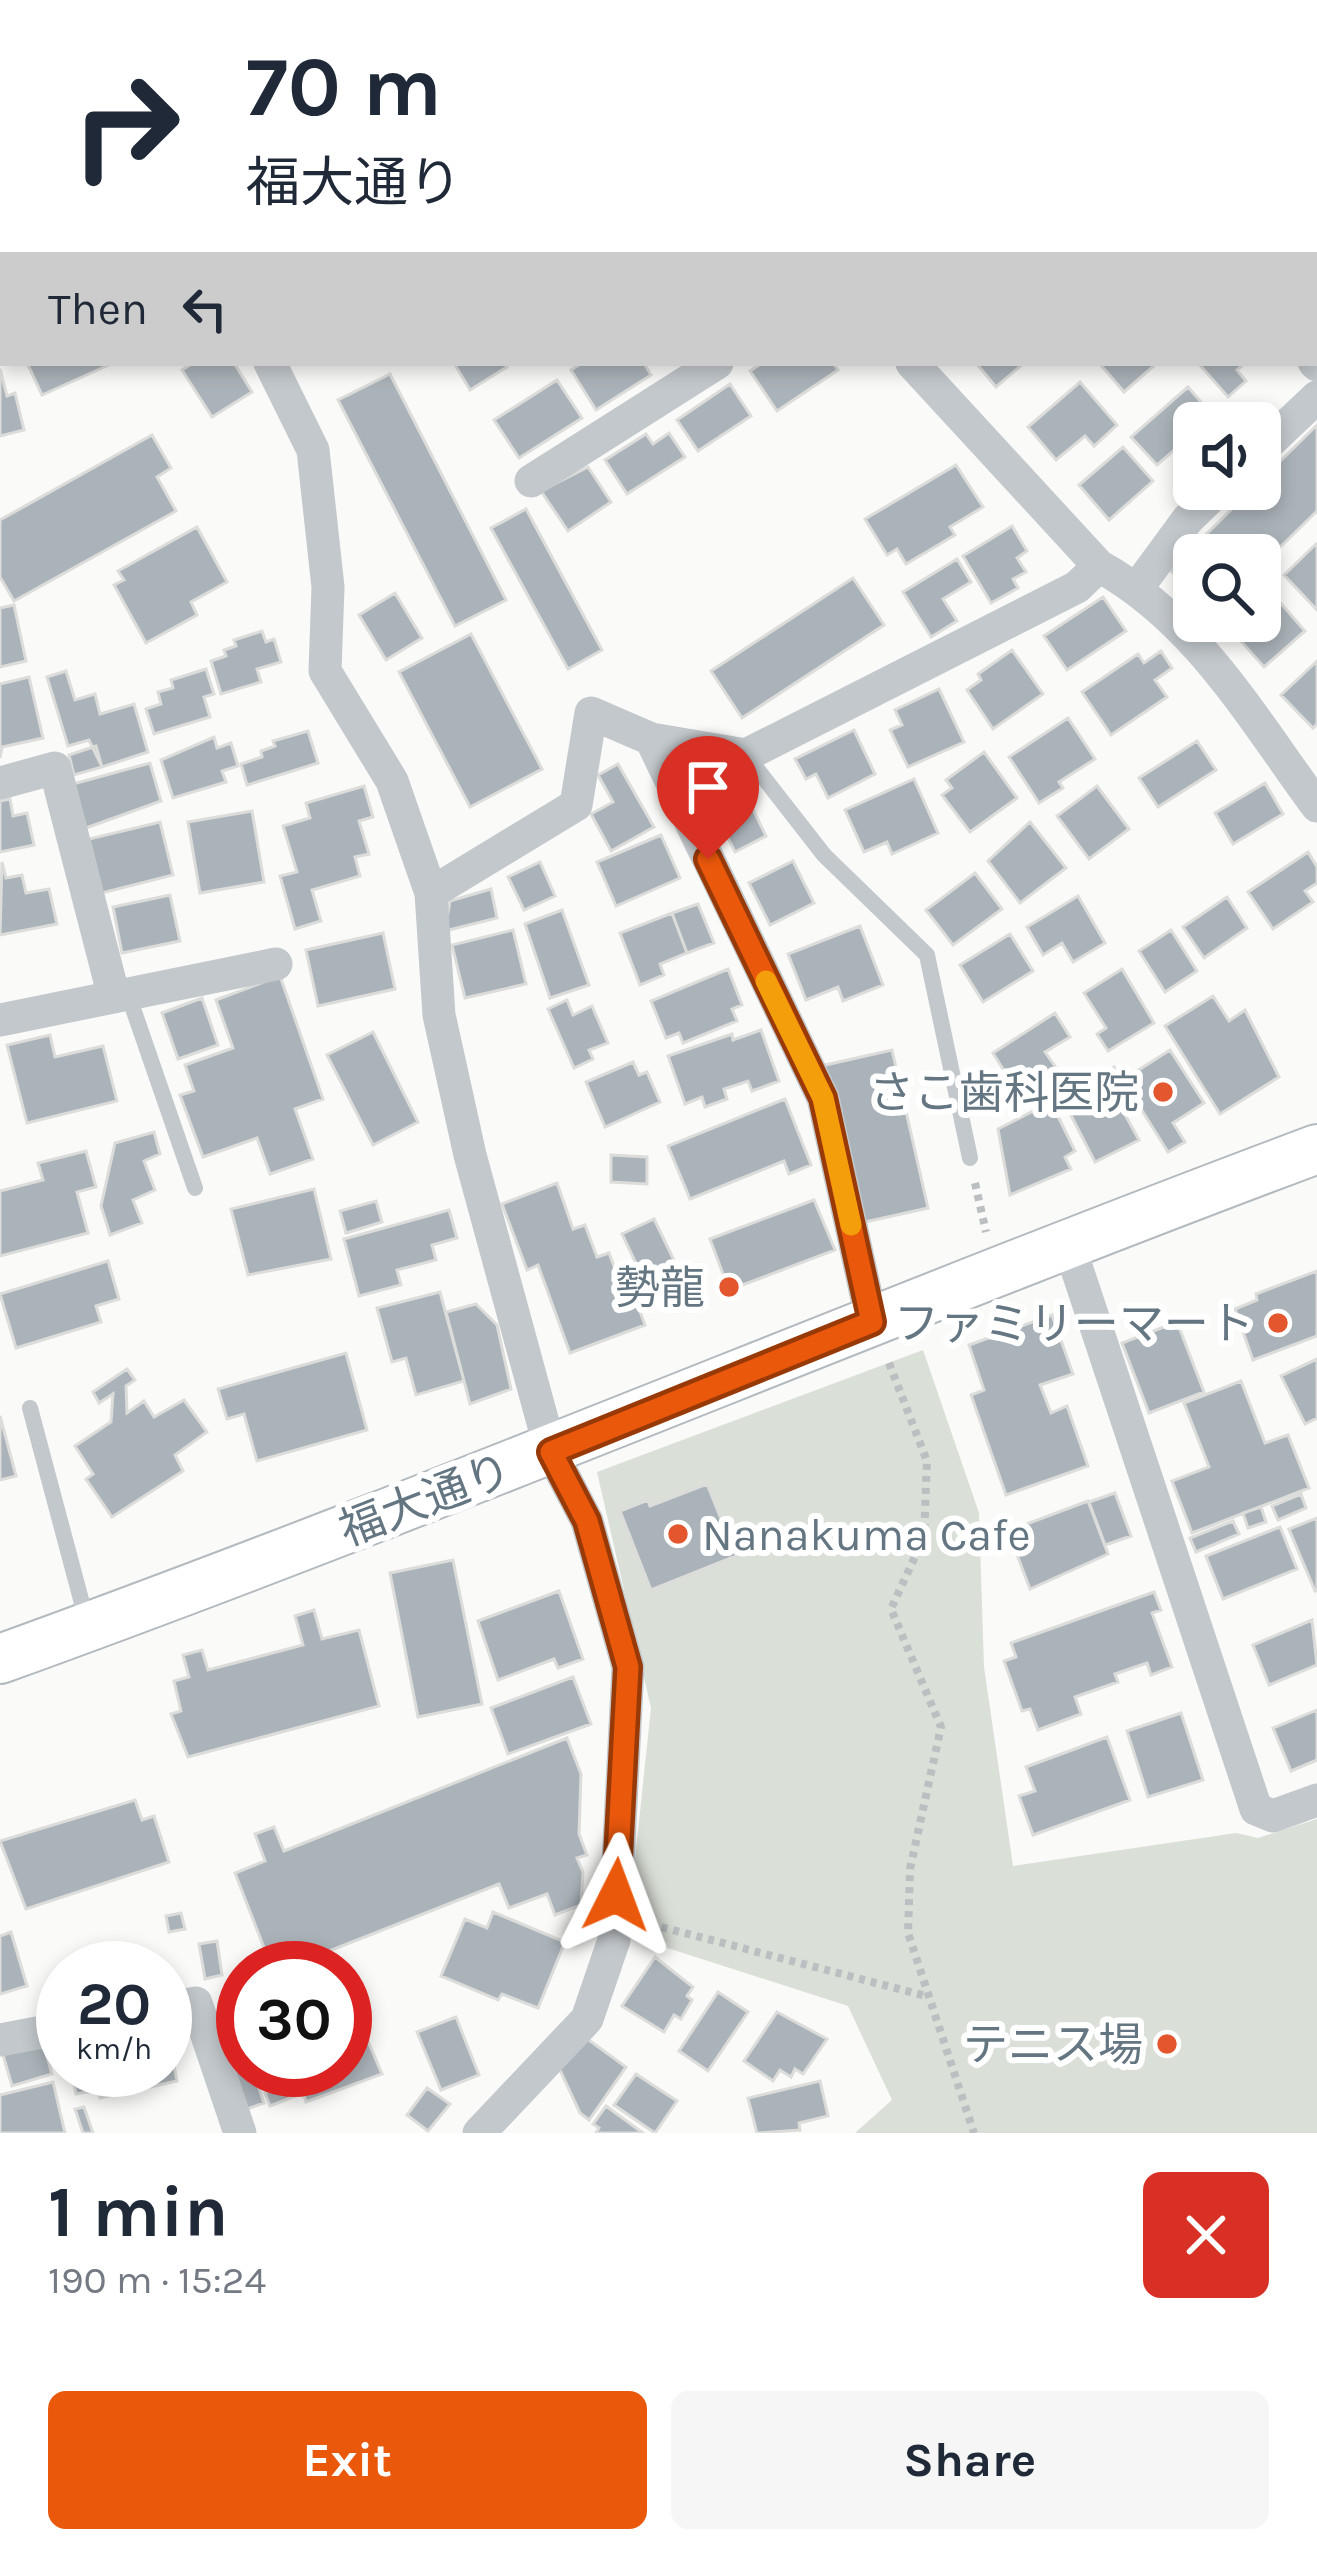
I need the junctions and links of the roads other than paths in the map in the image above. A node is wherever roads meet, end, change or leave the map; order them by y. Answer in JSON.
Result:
{"nodes":[{"id":1,"x":272,"y":366,"type":"edge"},
{"id":2,"x":712,"y":366,"type":"edge"},
{"id":3,"x":915,"y":366,"type":"edge"},
{"id":4,"x":1317,"y":397,"type":"edge"},
{"id":5,"x":1281,"y":431,"type":"edge"},
{"id":6,"x":531,"y":481,"type":"dead end"},
{"id":7,"x":1197,"y":510,"type":"edge"},
{"id":8,"x":1099,"y":566,"type":"junction"},
{"id":9,"x":1138,"y":587,"type":"junction"},
{"id":10,"x":651,"y":739,"type":"junction"},
{"id":11,"x":746,"y":755,"type":"junction"},
{"id":12,"x":0,"y":783,"type":"edge"},
{"id":13,"x":1317,"y":806,"type":"edge"},
{"id":14,"x":431,"y":893,"type":"junction"},
{"id":15,"x":276,"y":964,"type":"dead end"},
{"id":16,"x":121,"y":995,"type":"junction"},
{"id":17,"x":0,"y":1020,"type":"edge"},
{"id":18,"x":1317,"y":1149,"type":"edge"},
{"id":19,"x":970,"y":1158,"type":"road end"},
{"id":20,"x":196,"y":1188,"type":"dead end"},
{"id":21,"x":1068,"y":1242,"type":"junction"},
{"id":22,"x":880,"y":1339,"type":"junction"},
{"id":23,"x":30,"y":1408,"type":"dead end"},
{"id":24,"x":551,"y":1452,"type":"junction"},
{"id":25,"x":88,"y":1627,"type":"junction"},
{"id":26,"x":0,"y":1659,"type":"edge"},
{"id":27,"x":1317,"y":1800,"type":"edge"},
{"id":28,"x":192,"y":2004,"type":"edge"},
{"id":29,"x":36,"y":2033,"type":"edge"},
{"id":30,"x":0,"y":2040,"type":"edge"},
{"id":31,"x":240,"y":2133,"type":"edge"},
{"id":32,"x":478,"y":2133,"type":"edge"}],
"edges":[{"from":1,"to":14,"type":"street"},
{"from":2,"to":6,"type":"street"},
{"from":3,"to":8,"type":"street"},
{"from":4,"to":5,"type":"street"},
{"from":7,"to":9,"type":"street"},
{"from":8,"to":9,"type":"street"},
{"from":8,"to":11,"type":"street"},
{"from":9,"to":13,"type":"street"},
{"from":10,"to":11,"type":"street"},
{"from":10,"to":14,"type":"street"},
{"from":10,"to":22,"type":"street"},
{"from":11,"to":19,"type":"lane"},
{"from":12,"to":16,"type":"street"},
{"from":14,"to":24,"type":"street"},
{"from":15,"to":16,"type":"street"},
{"from":16,"to":17,"type":"street"},
{"from":16,"to":20,"type":"lane"},
{"from":18,"to":21,"type":"street","name":"福大通り"},
{"from":21,"to":22,"type":"street","name":"福大通り"},
{"from":21,"to":27,"type":"street"},
{"from":22,"to":24,"type":"street","name":"福大通り"},
{"from":23,"to":25,"type":"lane"},
{"from":24,"to":25,"type":"street","name":"福大通り"},
{"from":24,"to":32,"type":"street"},
{"from":25,"to":26,"type":"street","name":"福大通り"},
{"from":28,"to":31,"type":"street"},
{"from":29,"to":30,"type":"street"}]}
